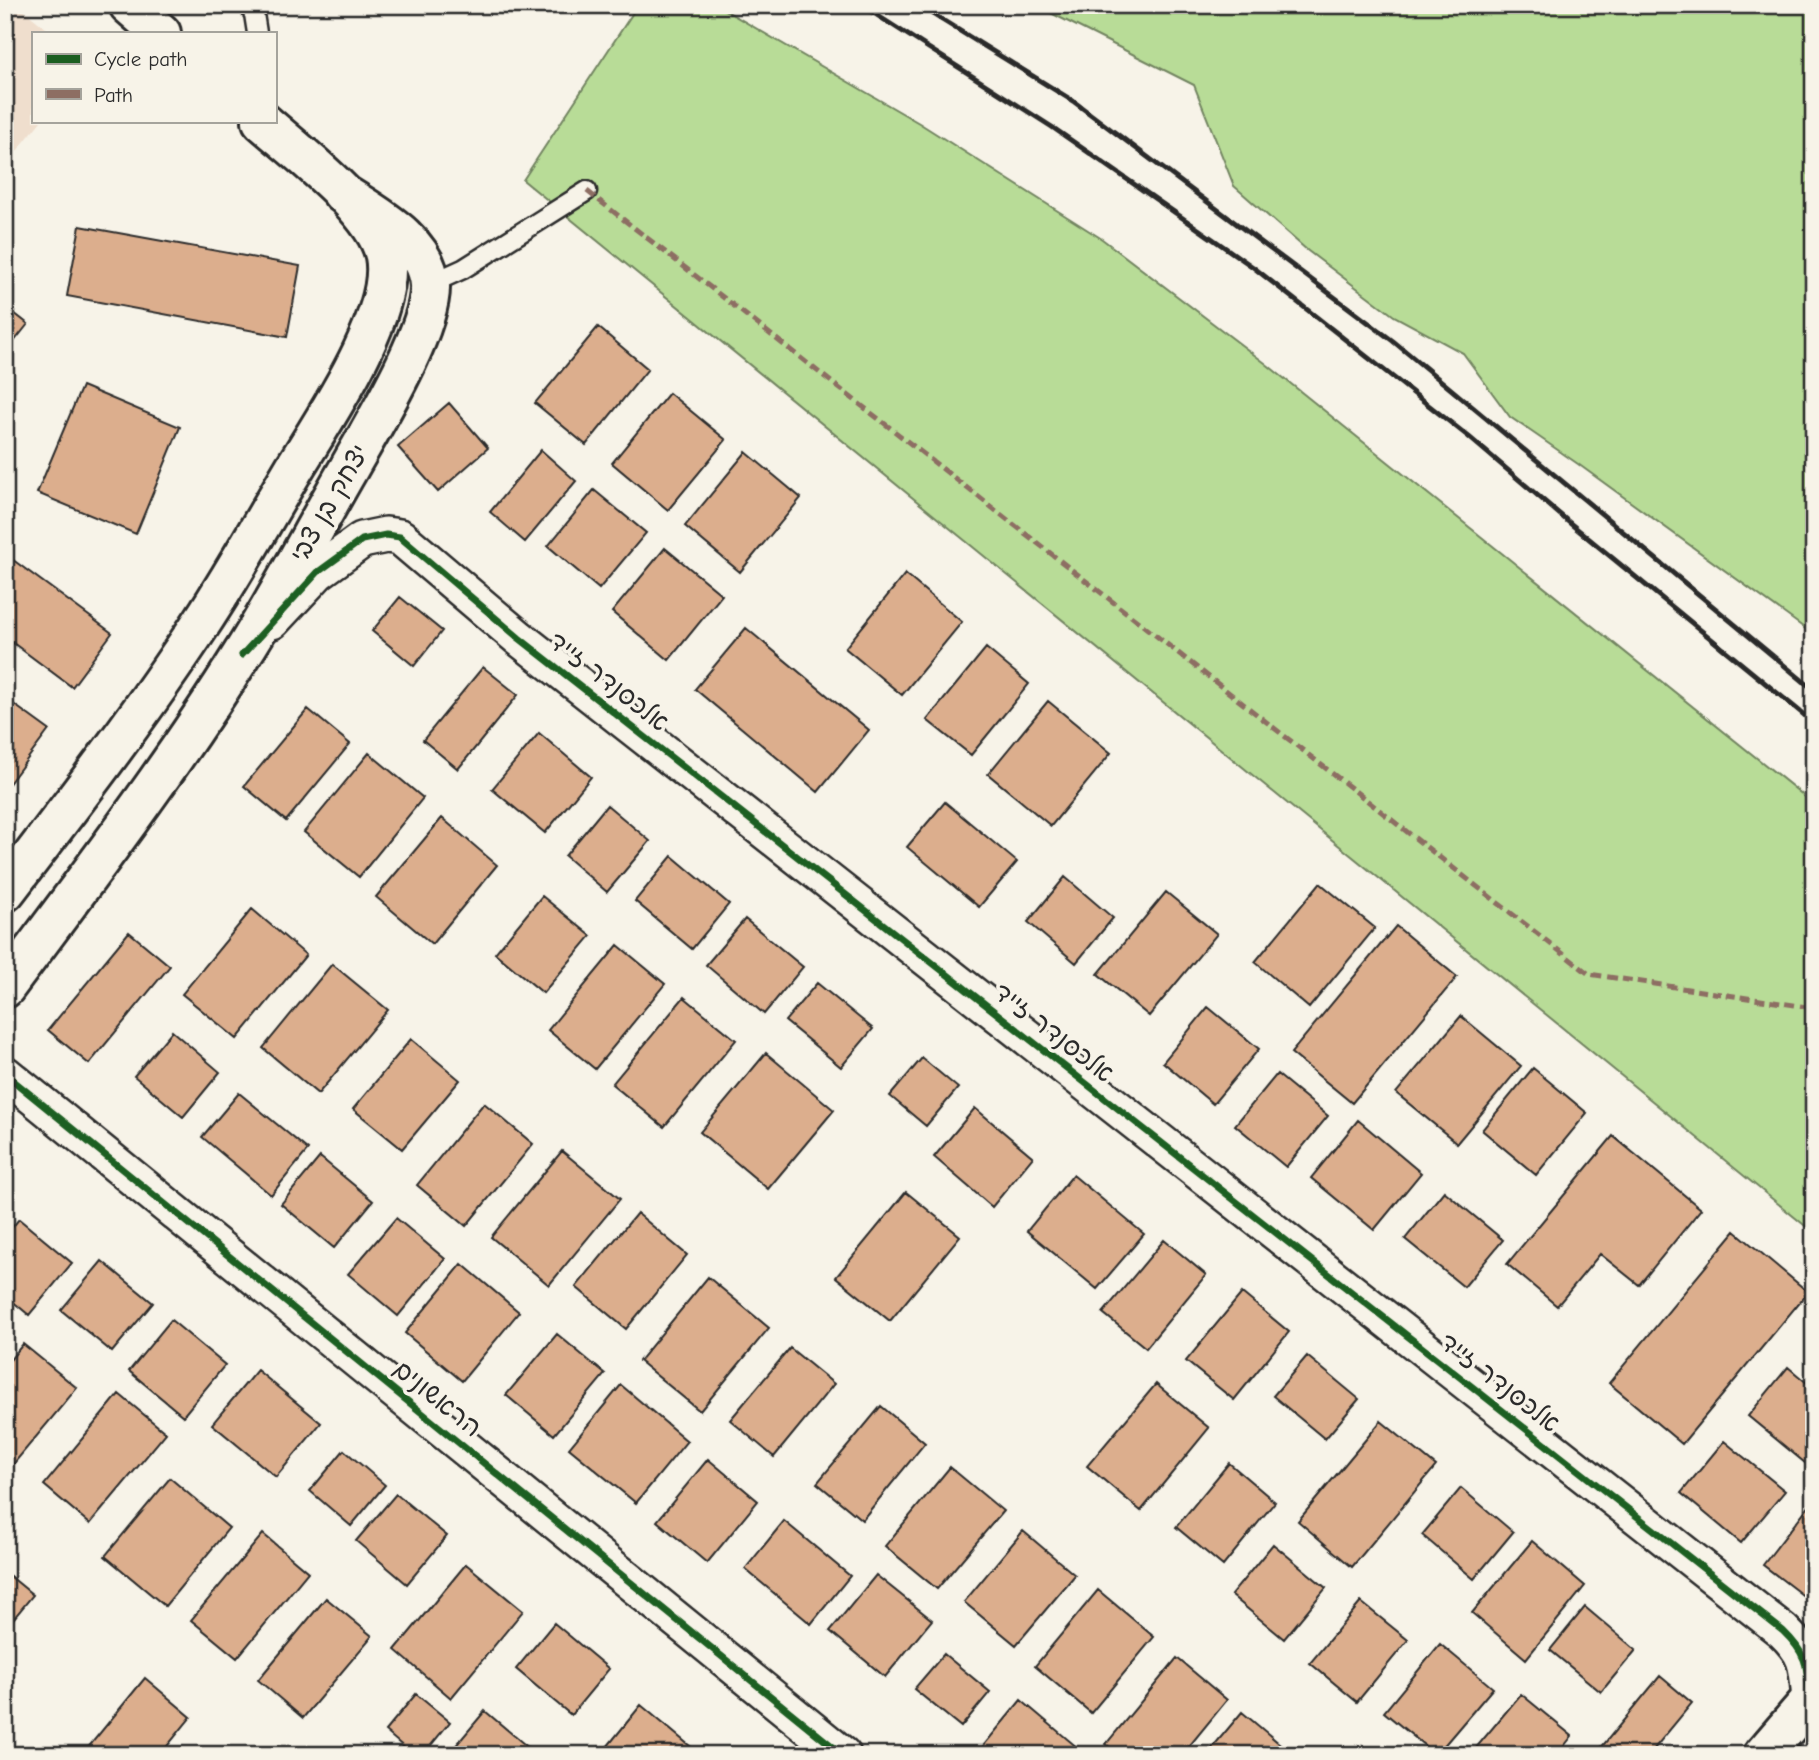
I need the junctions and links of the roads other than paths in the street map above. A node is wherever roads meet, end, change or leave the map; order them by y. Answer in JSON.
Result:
{"nodes":[{"id":1,"x":129,"y":5,"type":"edge"},
{"id":2,"x":248,"y":5,"type":"edge"},
{"id":3,"x":161,"y":32,"type":"edge"},
{"id":4,"x":257,"y":32,"type":"edge"},
{"id":5,"x":263,"y":122,"type":"edge"},
{"id":6,"x":587,"y":191,"type":"dead end"},
{"id":7,"x":342,"y":193,"type":"junction"},
{"id":8,"x":430,"y":285,"type":"junction"},
{"id":9,"x":242,"y":655,"type":"junction"},
{"id":10,"x":5,"y":892,"type":"edge"},
{"id":11,"x":5,"y":988,"type":"edge"},
{"id":12,"x":5,"y":1074,"type":"edge"},
{"id":13,"x":1812,"y":1699,"type":"edge"},
{"id":14,"x":843,"y":1755,"type":"edge"},
{"id":15,"x":1763,"y":1755,"type":"edge"}],
"edges":[{"from":1,"to":3,"type":"street"},
{"from":2,"to":4,"type":"lane"},
{"from":5,"to":7,"type":"street","name":"יצחק בן צבי"},
{"from":6,"to":8,"type":"lane"},
{"from":7,"to":8,"type":"street","name":"יצחק בן צבי"},
{"from":7,"to":10,"type":"street","name":"יצחק בן צבי"},
{"from":8,"to":9,"type":"street","name":"יצחק בן צבי"},
{"from":9,"to":11,"type":"street","name":"יצחק בן צבי"},
{"from":9,"to":13,"type":"street","name":"אלכסנדר זייד"},
{"from":12,"to":14,"type":"street","name":"הראשונים"},
{"from":13,"to":15,"type":"street"}]}
